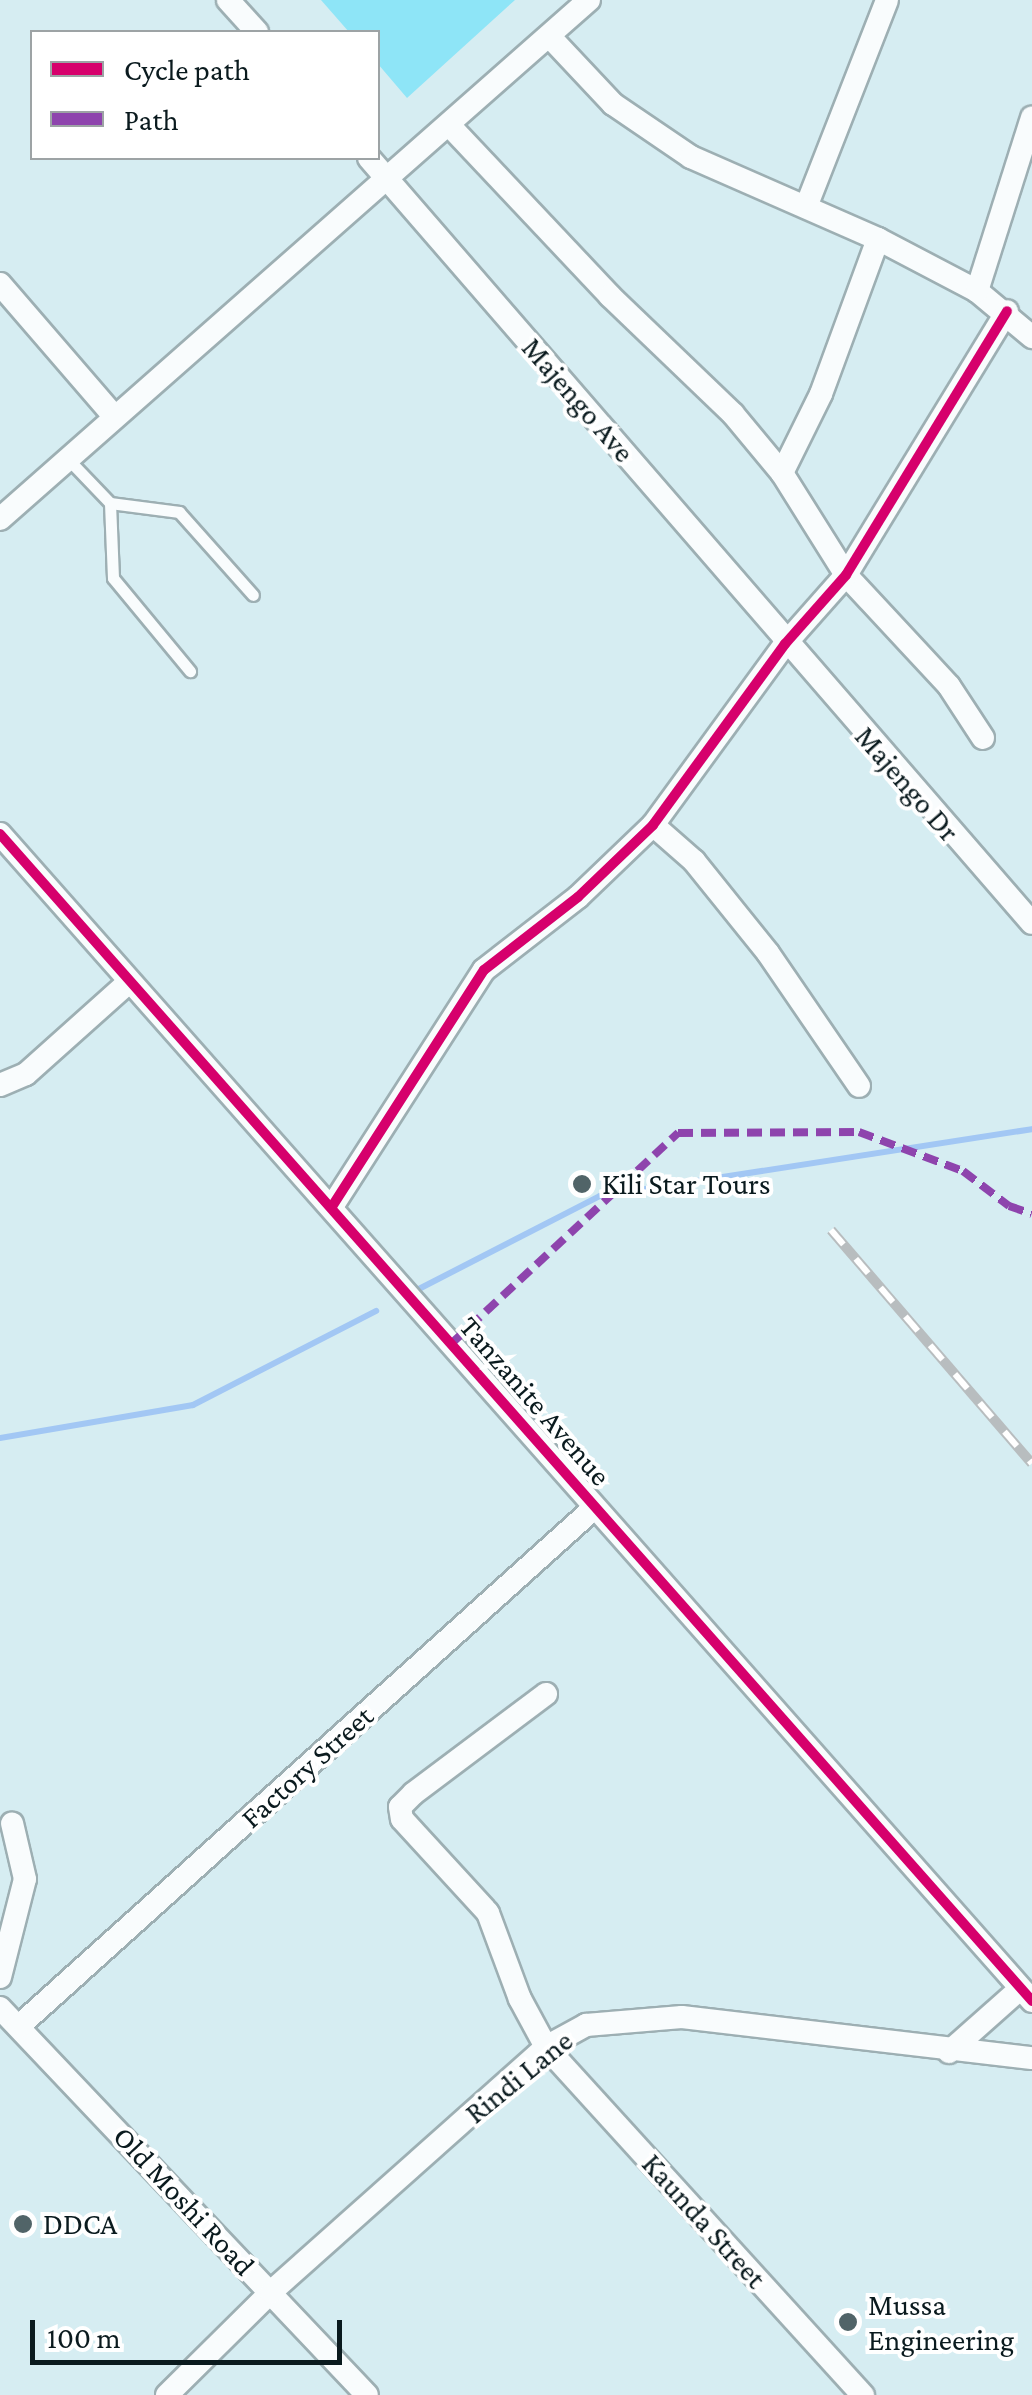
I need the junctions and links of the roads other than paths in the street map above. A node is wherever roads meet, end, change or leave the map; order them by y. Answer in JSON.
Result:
{"nodes":[{"id":1,"x":228,"y":0,"type":"edge"},
{"id":2,"x":589,"y":0,"type":"edge"},
{"id":3,"x":887,"y":0,"type":"edge"},
{"id":4,"x":255,"y":30,"type":"edge"},
{"id":5,"x":550,"y":37,"type":"junction"},
{"id":6,"x":1032,"y":118,"type":"edge"},
{"id":7,"x":450,"y":125,"type":"junction"},
{"id":8,"x":371,"y":160,"type":"edge"},
{"id":9,"x":386,"y":176,"type":"junction"},
{"id":10,"x":806,"y":207,"type":"junction"},
{"id":11,"x":878,"y":239,"type":"junction"},
{"id":12,"x":0,"y":284,"type":"edge"},
{"id":13,"x":977,"y":291,"type":"junction"},
{"id":14,"x":1007,"y":311,"type":"junction"},
{"id":15,"x":1032,"y":336,"type":"edge"},
{"id":16,"x":114,"y":416,"type":"junction"},
{"id":17,"x":67,"y":458,"type":"junction"},
{"id":18,"x":782,"y":473,"type":"junction"},
{"id":19,"x":110,"y":502,"type":"junction"},
{"id":20,"x":0,"y":519,"type":"edge"},
{"id":21,"x":846,"y":576,"type":"junction"},
{"id":22,"x":253,"y":595,"type":"dead end"},
{"id":23,"x":784,"y":644,"type":"junction"},
{"id":24,"x":190,"y":671,"type":"dead end"},
{"id":25,"x":983,"y":738,"type":"dead end"},
{"id":26,"x":652,"y":825,"type":"junction"},
{"id":27,"x":0,"y":834,"type":"edge"},
{"id":28,"x":1032,"y":923,"type":"edge"},
{"id":29,"x":129,"y":982,"type":"junction"},
{"id":30,"x":0,"y":1085,"type":"edge"},
{"id":31,"x":859,"y":1086,"type":"dead end"},
{"id":32,"x":332,"y":1204,"type":"junction"},
{"id":33,"x":594,"y":1508,"type":"junction"},
{"id":34,"x":546,"y":1694,"type":"dead end"},
{"id":35,"x":12,"y":1823,"type":"dead end"},
{"id":36,"x":0,"y":1977,"type":"edge"},
{"id":37,"x":1026,"y":1995,"type":"edge"},
{"id":38,"x":0,"y":2008,"type":"edge"},
{"id":39,"x":19,"y":2026,"type":"junction"},
{"id":40,"x":546,"y":2047,"type":"junction"},
{"id":41,"x":949,"y":2052,"type":"junction"},
{"id":42,"x":1032,"y":2058,"type":"edge"},
{"id":43,"x":271,"y":2292,"type":"junction"},
{"id":44,"x":167,"y":2395,"type":"edge"},
{"id":45,"x":368,"y":2395,"type":"edge"},
{"id":46,"x":862,"y":2395,"type":"edge"}],
"edges":[{"from":1,"to":4,"type":"street"},
{"from":2,"to":5,"type":"street"},
{"from":3,"to":10,"type":"street"},
{"from":5,"to":7,"type":"street"},
{"from":5,"to":10,"type":"street"},
{"from":6,"to":13,"type":"street"},
{"from":7,"to":9,"type":"street"},
{"from":7,"to":18,"type":"street"},
{"from":8,"to":9,"type":"street","name":"Majengo Ave"},
{"from":9,"to":16,"type":"street"},
{"from":9,"to":23,"type":"street","name":"Majengo Ave"},
{"from":10,"to":11,"type":"street"},
{"from":11,"to":13,"type":"street"},
{"from":11,"to":18,"type":"street"},
{"from":12,"to":16,"type":"street"},
{"from":13,"to":14,"type":"street"},
{"from":14,"to":15,"type":"street"},
{"from":14,"to":21,"type":"street"},
{"from":16,"to":17,"type":"street"},
{"from":17,"to":19,"type":"lane"},
{"from":17,"to":20,"type":"street"},
{"from":18,"to":21,"type":"street"},
{"from":19,"to":22,"type":"lane"},
{"from":19,"to":24,"type":"lane"},
{"from":21,"to":23,"type":"street"},
{"from":21,"to":25,"type":"street"},
{"from":23,"to":26,"type":"street"},
{"from":23,"to":28,"type":"street","name":"Majengo Dr"},
{"from":26,"to":31,"type":"street"},
{"from":26,"to":32,"type":"street"},
{"from":27,"to":29,"type":"street","name":"Tanzanite Avenue"},
{"from":29,"to":30,"type":"street"},
{"from":29,"to":32,"type":"street","name":"Tanzanite Avenue"},
{"from":32,"to":33,"type":"street","name":"Tanzanite Avenue"},
{"from":33,"to":37,"type":"street","name":"Tanzanite Avenue"},
{"from":33,"to":39,"type":"street","name":"Factory Street"},
{"from":34,"to":40,"type":"street","name":"Kaunda Street"},
{"from":35,"to":36,"type":"street"},
{"from":37,"to":41,"type":"street"},
{"from":38,"to":39,"type":"street","name":"Old Moshi Road"},
{"from":39,"to":43,"type":"street","name":"Old Moshi Road"},
{"from":40,"to":41,"type":"street","name":"Rindi Lane"},
{"from":40,"to":43,"type":"street","name":"Rindi Lane"},
{"from":40,"to":46,"type":"street","name":"Kaunda Street"},
{"from":41,"to":42,"type":"street","name":"Rindi Lane"},
{"from":43,"to":44,"type":"street","name":"Rindi Lane"},
{"from":43,"to":45,"type":"street","name":"Old Moshi Road"}]}
